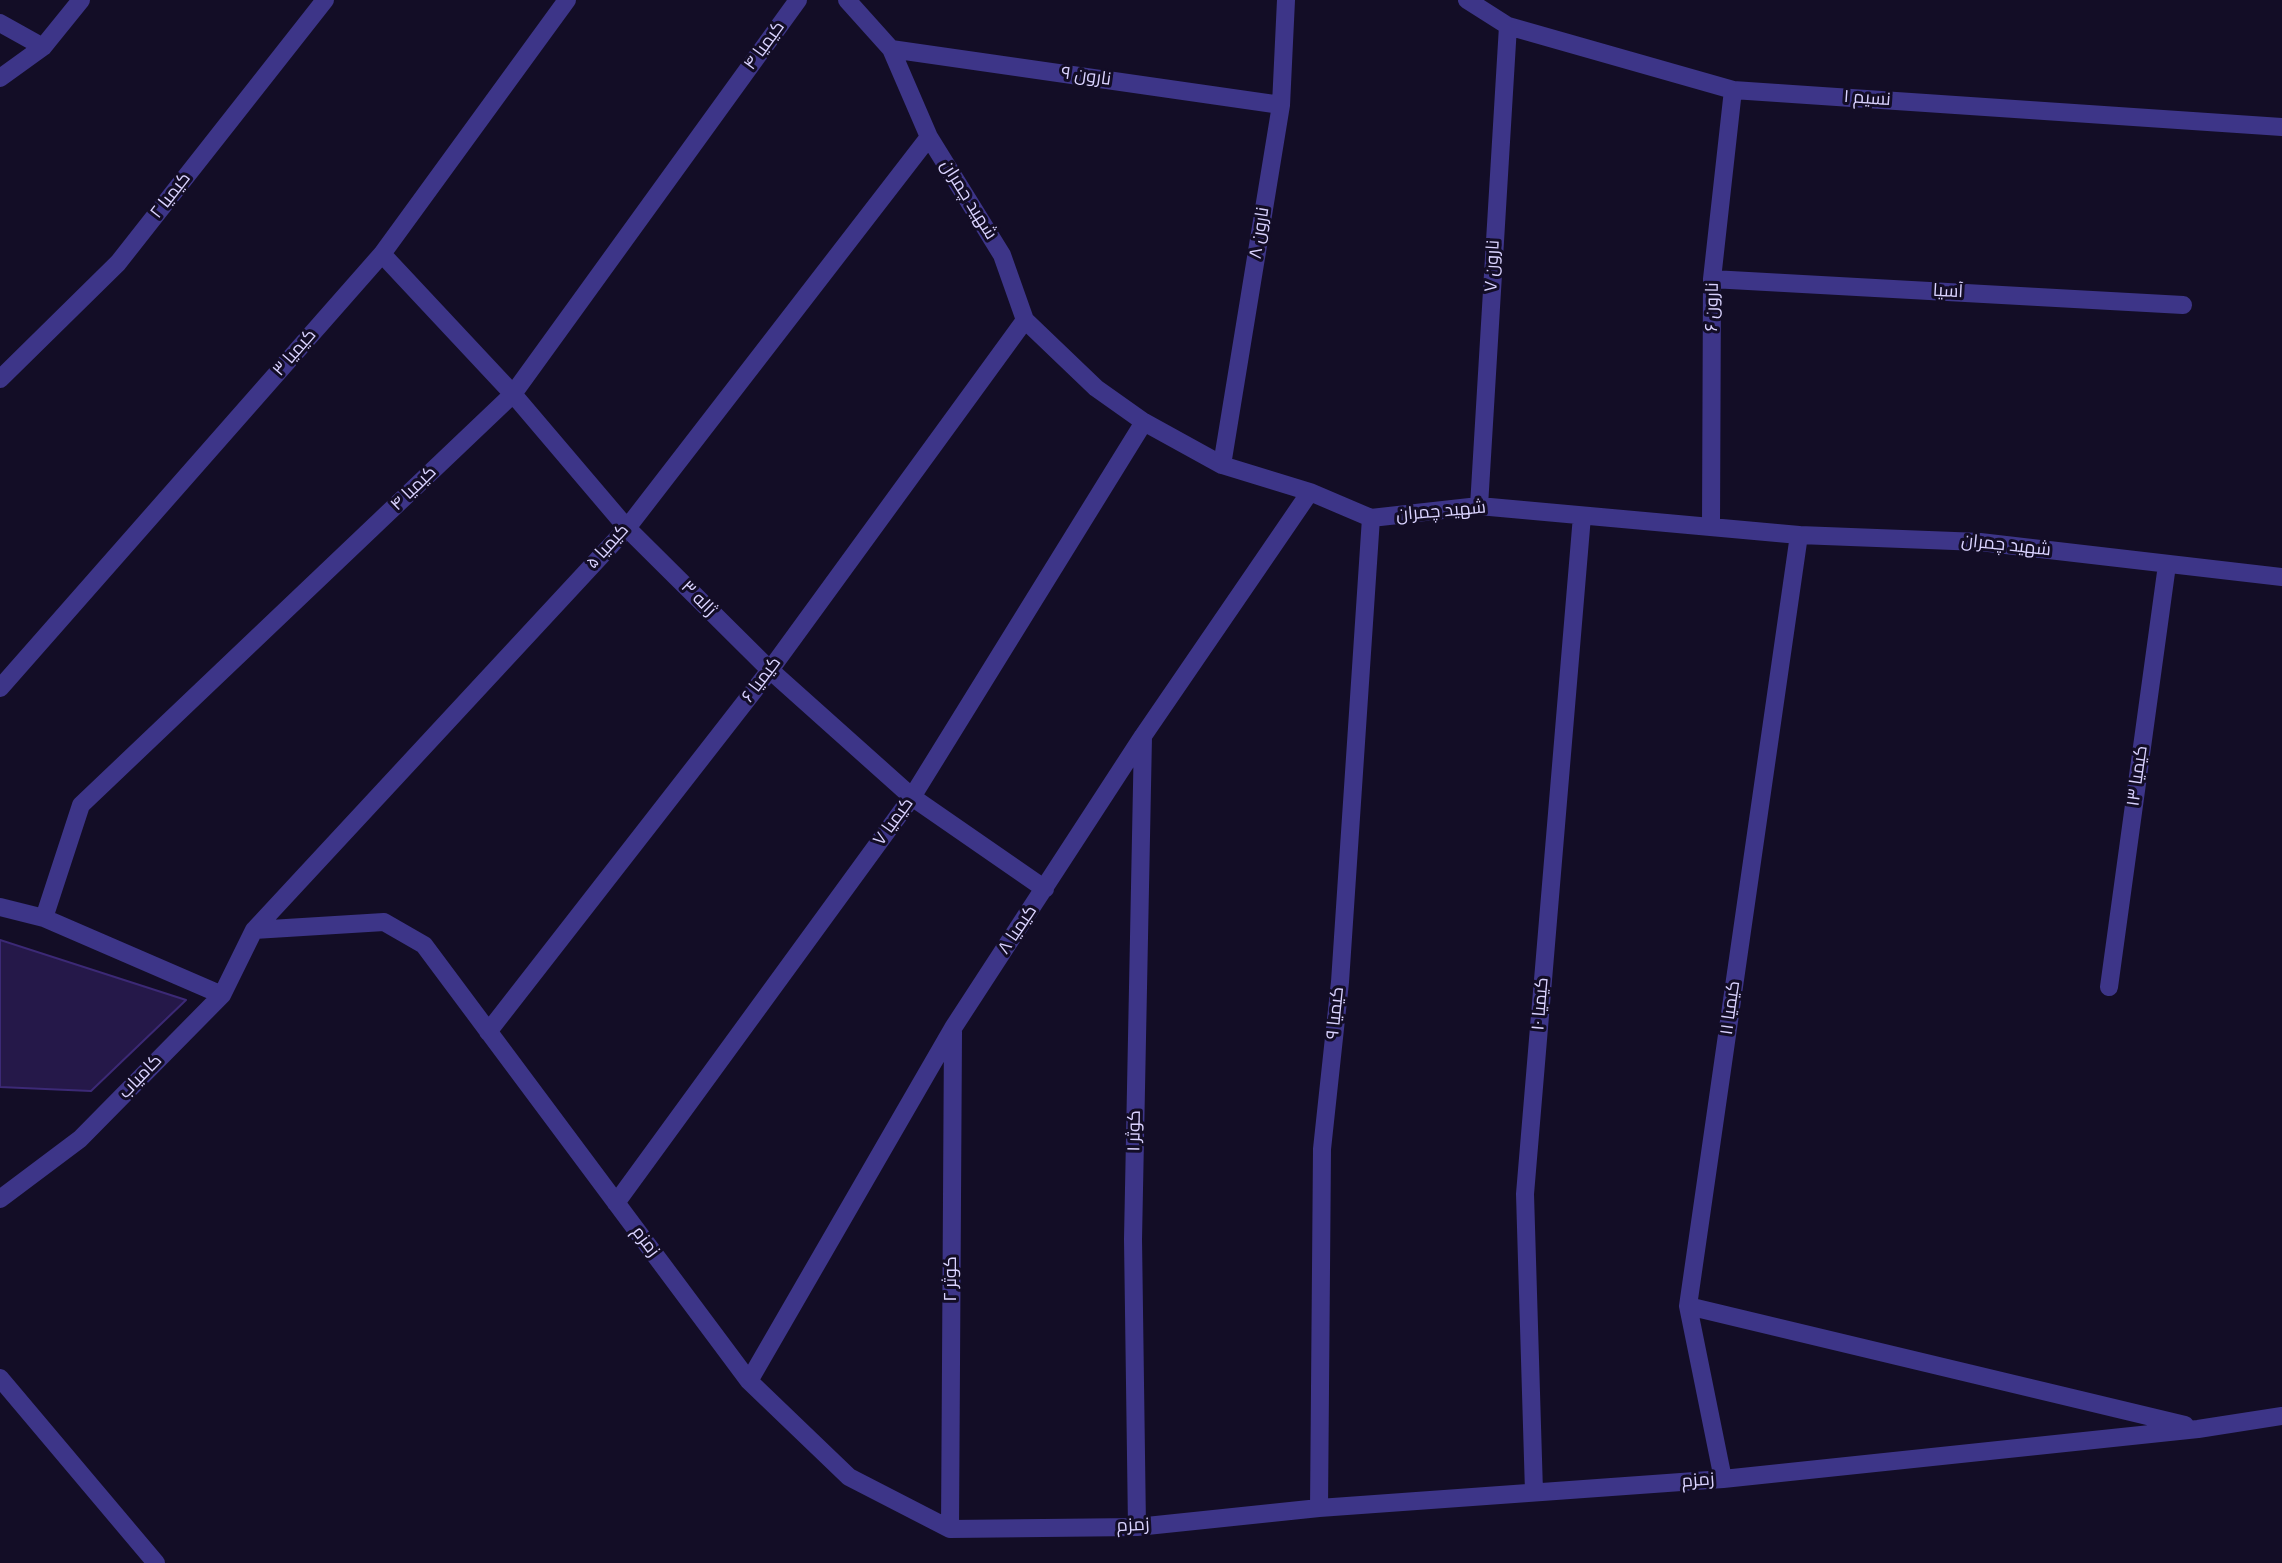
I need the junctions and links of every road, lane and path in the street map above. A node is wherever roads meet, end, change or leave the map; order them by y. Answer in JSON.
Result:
{"nodes":[{"id":1,"x":81,"y":0,"type":"edge"},
{"id":2,"x":325,"y":0,"type":"edge"},
{"id":3,"x":567,"y":0,"type":"edge"},
{"id":4,"x":798,"y":0,"type":"edge"},
{"id":5,"x":847,"y":0,"type":"edge"},
{"id":6,"x":1286,"y":0,"type":"edge"},
{"id":7,"x":1467,"y":0,"type":"edge"},
{"id":8,"x":0,"y":23,"type":"edge"},
{"id":9,"x":1508,"y":26,"type":"junction"},
{"id":10,"x":43,"y":47,"type":"junction"},
{"id":11,"x":891,"y":49,"type":"junction"},
{"id":12,"x":0,"y":79,"type":"edge"},
{"id":13,"x":1733,"y":90,"type":"junction"},
{"id":14,"x":1282,"y":105,"type":"junction"},
{"id":15,"x":2282,"y":127,"type":"edge"},
{"id":16,"x":929,"y":136,"type":"junction"},
{"id":17,"x":382,"y":254,"type":"junction"},
{"id":18,"x":1712,"y":279,"type":"junction"},
{"id":19,"x":2183,"y":305,"type":"dead end"},
{"id":20,"x":1025,"y":320,"type":"junction"},
{"id":21,"x":0,"y":379,"type":"edge"},
{"id":22,"x":513,"y":394,"type":"junction"},
{"id":23,"x":1144,"y":422,"type":"junction"},
{"id":24,"x":1222,"y":464,"type":"junction"},
{"id":25,"x":1310,"y":492,"type":"junction"},
{"id":26,"x":1479,"y":506,"type":"junction"},
{"id":27,"x":1582,"y":516,"type":"junction"},
{"id":28,"x":1371,"y":518,"type":"junction"},
{"id":29,"x":1711,"y":525,"type":"junction"},
{"id":30,"x":627,"y":528,"type":"junction"},
{"id":31,"x":1799,"y":535,"type":"junction"},
{"id":32,"x":2167,"y":565,"type":"junction"},
{"id":33,"x":2282,"y":577,"type":"edge"},
{"id":34,"x":770,"y":670,"type":"junction"},
{"id":35,"x":0,"y":688,"type":"edge"},
{"id":36,"x":1143,"y":736,"type":"junction"},
{"id":37,"x":912,"y":797,"type":"junction"},
{"id":38,"x":1045,"y":889,"type":"junction"},
{"id":39,"x":0,"y":906,"type":"edge"},
{"id":40,"x":44,"y":918,"type":"junction"},
{"id":41,"x":254,"y":930,"type":"junction"},
{"id":42,"x":2109,"y":987,"type":"dead end"},
{"id":43,"x":222,"y":995,"type":"junction"},
{"id":44,"x":953,"y":1028,"type":"junction"},
{"id":45,"x":488,"y":1031,"type":"junction"},
{"id":46,"x":0,"y":1199,"type":"edge"},
{"id":47,"x":616,"y":1203,"type":"junction"},
{"id":48,"x":1688,"y":1306,"type":"junction"},
{"id":49,"x":0,"y":1378,"type":"edge"},
{"id":50,"x":749,"y":1381,"type":"junction"},
{"id":51,"x":2282,"y":1416,"type":"edge"},
{"id":52,"x":2198,"y":1429,"type":"junction"},
{"id":53,"x":1723,"y":1479,"type":"junction"},
{"id":54,"x":1534,"y":1492,"type":"junction"},
{"id":55,"x":1319,"y":1508,"type":"junction"},
{"id":56,"x":1137,"y":1527,"type":"junction"},
{"id":57,"x":950,"y":1529,"type":"junction"},
{"id":58,"x":156,"y":1563,"type":"edge"}],
"edges":[{"from":1,"to":10,"type":"street"},
{"from":2,"to":21,"type":"street","name":"کیمیا ۲"},
{"from":3,"to":17,"type":"street","name":"کیمیا ۳"},
{"from":4,"to":22,"type":"street","name":"کیمیا ۴"},
{"from":5,"to":11,"type":"street","name":"شهید چمران"},
{"from":6,"to":14,"type":"street","name":"نارون ۸"},
{"from":7,"to":9,"type":"street","name":"نسیم ۱"},
{"from":8,"to":10,"type":"street"},
{"from":9,"to":13,"type":"street","name":"نسیم ۱"},
{"from":9,"to":26,"type":"street","name":"نارون ۷"},
{"from":10,"to":12,"type":"street"},
{"from":11,"to":14,"type":"street","name":"نارون ۹"},
{"from":11,"to":16,"type":"street","name":"شهید چمران"},
{"from":13,"to":15,"type":"street","name":"نسیم ۱"},
{"from":13,"to":18,"type":"street","name":"نارون ۶"},
{"from":14,"to":24,"type":"street","name":"نارون ۸"},
{"from":16,"to":20,"type":"street","name":"شهید چمران"},
{"from":16,"to":30,"type":"street","name":"کیمیا ۵"},
{"from":17,"to":22,"type":"street","name":"ژاله ۳"},
{"from":17,"to":35,"type":"street","name":"کیمیا ۳"},
{"from":18,"to":19,"type":"street","name":"آسیا"},
{"from":18,"to":29,"type":"street","name":"نارون ۶"},
{"from":20,"to":23,"type":"street","name":"شهید چمران"},
{"from":20,"to":34,"type":"street","name":"کیمیا ۶"},
{"from":22,"to":30,"type":"street","name":"ژاله ۳"},
{"from":22,"to":40,"type":"street","name":"کیمیا ۴"},
{"from":23,"to":24,"type":"street","name":"شهید چمران"},
{"from":23,"to":37,"type":"street","name":"کیمیا ۷"},
{"from":24,"to":25,"type":"street","name":"شهید چمران"},
{"from":25,"to":28,"type":"street","name":"شهید چمران"},
{"from":25,"to":36,"type":"street","name":"کیمیا ۸"},
{"from":26,"to":27,"type":"street","name":"شهید چمران"},
{"from":26,"to":28,"type":"street","name":"شهید چمران"},
{"from":27,"to":29,"type":"street","name":"شهید چمران"},
{"from":27,"to":54,"type":"street","name":"کیمیا ۱۰"},
{"from":28,"to":55,"type":"street","name":"کیمیا ۹"},
{"from":29,"to":31,"type":"street","name":"شهید چمران"},
{"from":30,"to":34,"type":"street","name":"ژاله ۳"},
{"from":30,"to":41,"type":"street","name":"کیمیا ۵"},
{"from":31,"to":32,"type":"street","name":"شهید چمران"},
{"from":31,"to":48,"type":"street","name":"کیمیا ۱۱"},
{"from":32,"to":33,"type":"street","name":"شهید چمران"},
{"from":32,"to":42,"type":"street","name":"کیمیا ۱۳"},
{"from":34,"to":37,"type":"street","name":"ژاله ۳"},
{"from":34,"to":45,"type":"street","name":"کیمیا ۶"},
{"from":36,"to":38,"type":"street","name":"کیمیا ۸"},
{"from":36,"to":56,"type":"street","name":"کوثر ۱"},
{"from":37,"to":38,"type":"street","name":"ژاله ۳"},
{"from":37,"to":47,"type":"street","name":"کیمیا ۷"},
{"from":38,"to":44,"type":"street","name":"کیمیا ۸"},
{"from":39,"to":40,"type":"street"},
{"from":40,"to":43,"type":"street"},
{"from":41,"to":43,"type":"street","name":"کامیاب"},
{"from":41,"to":45,"type":"street","name":"زمزم"},
{"from":43,"to":46,"type":"street","name":"کامیاب"},
{"from":44,"to":50,"type":"street","name":"کیمیا ۸"},
{"from":44,"to":57,"type":"street","name":"کوثر ۲"},
{"from":45,"to":47,"type":"street","name":"زمزم"},
{"from":47,"to":50,"type":"street","name":"زمزم"},
{"from":48,"to":52,"type":"street"},
{"from":48,"to":53,"type":"street","name":"کیمیا ۱۱"},
{"from":49,"to":58,"type":"street"},
{"from":50,"to":57,"type":"street","name":"زمزم"},
{"from":51,"to":52,"type":"street","name":"زمزم"},
{"from":52,"to":53,"type":"street","name":"زمزم"},
{"from":53,"to":54,"type":"street","name":"زمزم"},
{"from":54,"to":55,"type":"street","name":"زمزم"},
{"from":55,"to":56,"type":"street","name":"زمزم"},
{"from":56,"to":57,"type":"street","name":"زمزم"}]}
